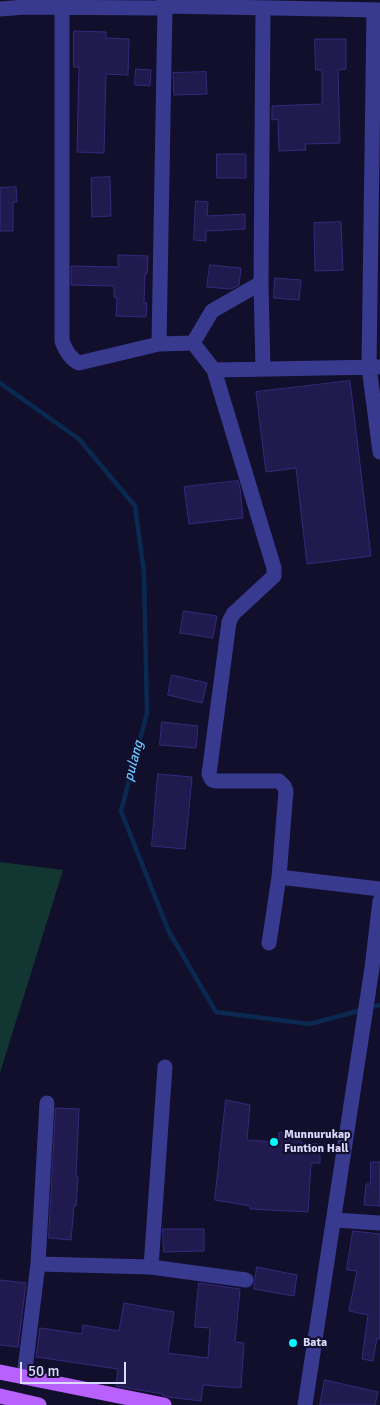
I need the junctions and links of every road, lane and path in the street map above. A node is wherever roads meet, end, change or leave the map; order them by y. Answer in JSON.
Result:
{"nodes":[{"id":1,"x":62,"y":4,"type":"edge"},
{"id":2,"x":159,"y":5,"type":"edge"},
{"id":3,"x":0,"y":8,"type":"edge"},
{"id":4,"x":263,"y":8,"type":"junction"},
{"id":5,"x":377,"y":10,"type":"edge"},
{"id":6,"x":261,"y":283,"type":"junction"},
{"id":7,"x":193,"y":343,"type":"junction"},
{"id":8,"x":159,"y":344,"type":"junction"},
{"id":9,"x":374,"y":367,"type":"edge"},
{"id":10,"x":263,"y":369,"type":"junction"},
{"id":11,"x":214,"y":370,"type":"junction"},
{"id":12,"x":380,"y":452,"type":"edge"},
{"id":13,"x":279,"y":877,"type":"junction"},
{"id":14,"x":380,"y":889,"type":"edge"},
{"id":15,"x":380,"y":900,"type":"edge"},
{"id":16,"x":269,"y":943,"type":"dead end"},
{"id":17,"x":165,"y":1067,"type":"dead end"},
{"id":18,"x":47,"y":1103,"type":"dead end"},
{"id":19,"x":334,"y":1220,"type":"junction"},
{"id":20,"x":380,"y":1223,"type":"edge"},
{"id":21,"x":38,"y":1264,"type":"junction"},
{"id":22,"x":151,"y":1267,"type":"junction"},
{"id":23,"x":246,"y":1280,"type":"dead end"},
{"id":24,"x":0,"y":1372,"type":"edge"},
{"id":25,"x":24,"y":1377,"type":"junction"},
{"id":26,"x":0,"y":1396,"type":"edge"},
{"id":27,"x":39,"y":1405,"type":"edge"},
{"id":28,"x":164,"y":1405,"type":"edge"},
{"id":29,"x":305,"y":1405,"type":"edge"}],
"edges":[{"from":1,"to":2,"type":"street"},
{"from":1,"to":3,"type":"street"},
{"from":1,"to":8,"type":"street"},
{"from":2,"to":4,"type":"street"},
{"from":2,"to":8,"type":"street"},
{"from":4,"to":5,"type":"street"},
{"from":4,"to":6,"type":"street"},
{"from":5,"to":9,"type":"street"},
{"from":6,"to":7,"type":"street"},
{"from":6,"to":10,"type":"street"},
{"from":7,"to":8,"type":"street"},
{"from":7,"to":11,"type":"street"},
{"from":9,"to":10,"type":"street"},
{"from":9,"to":12,"type":"street"},
{"from":10,"to":11,"type":"street"},
{"from":11,"to":13,"type":"street"},
{"from":13,"to":14,"type":"street"},
{"from":13,"to":16,"type":"street"},
{"from":15,"to":19,"type":"street"},
{"from":17,"to":22,"type":"street"},
{"from":18,"to":21,"type":"street"},
{"from":19,"to":20,"type":"street"},
{"from":19,"to":29,"type":"street"},
{"from":21,"to":22,"type":"street"},
{"from":21,"to":25,"type":"street"},
{"from":22,"to":23,"type":"street"},
{"from":24,"to":25,"type":"main road"},
{"from":25,"to":28,"type":"main road"},
{"from":26,"to":27,"type":"main road"}]}
